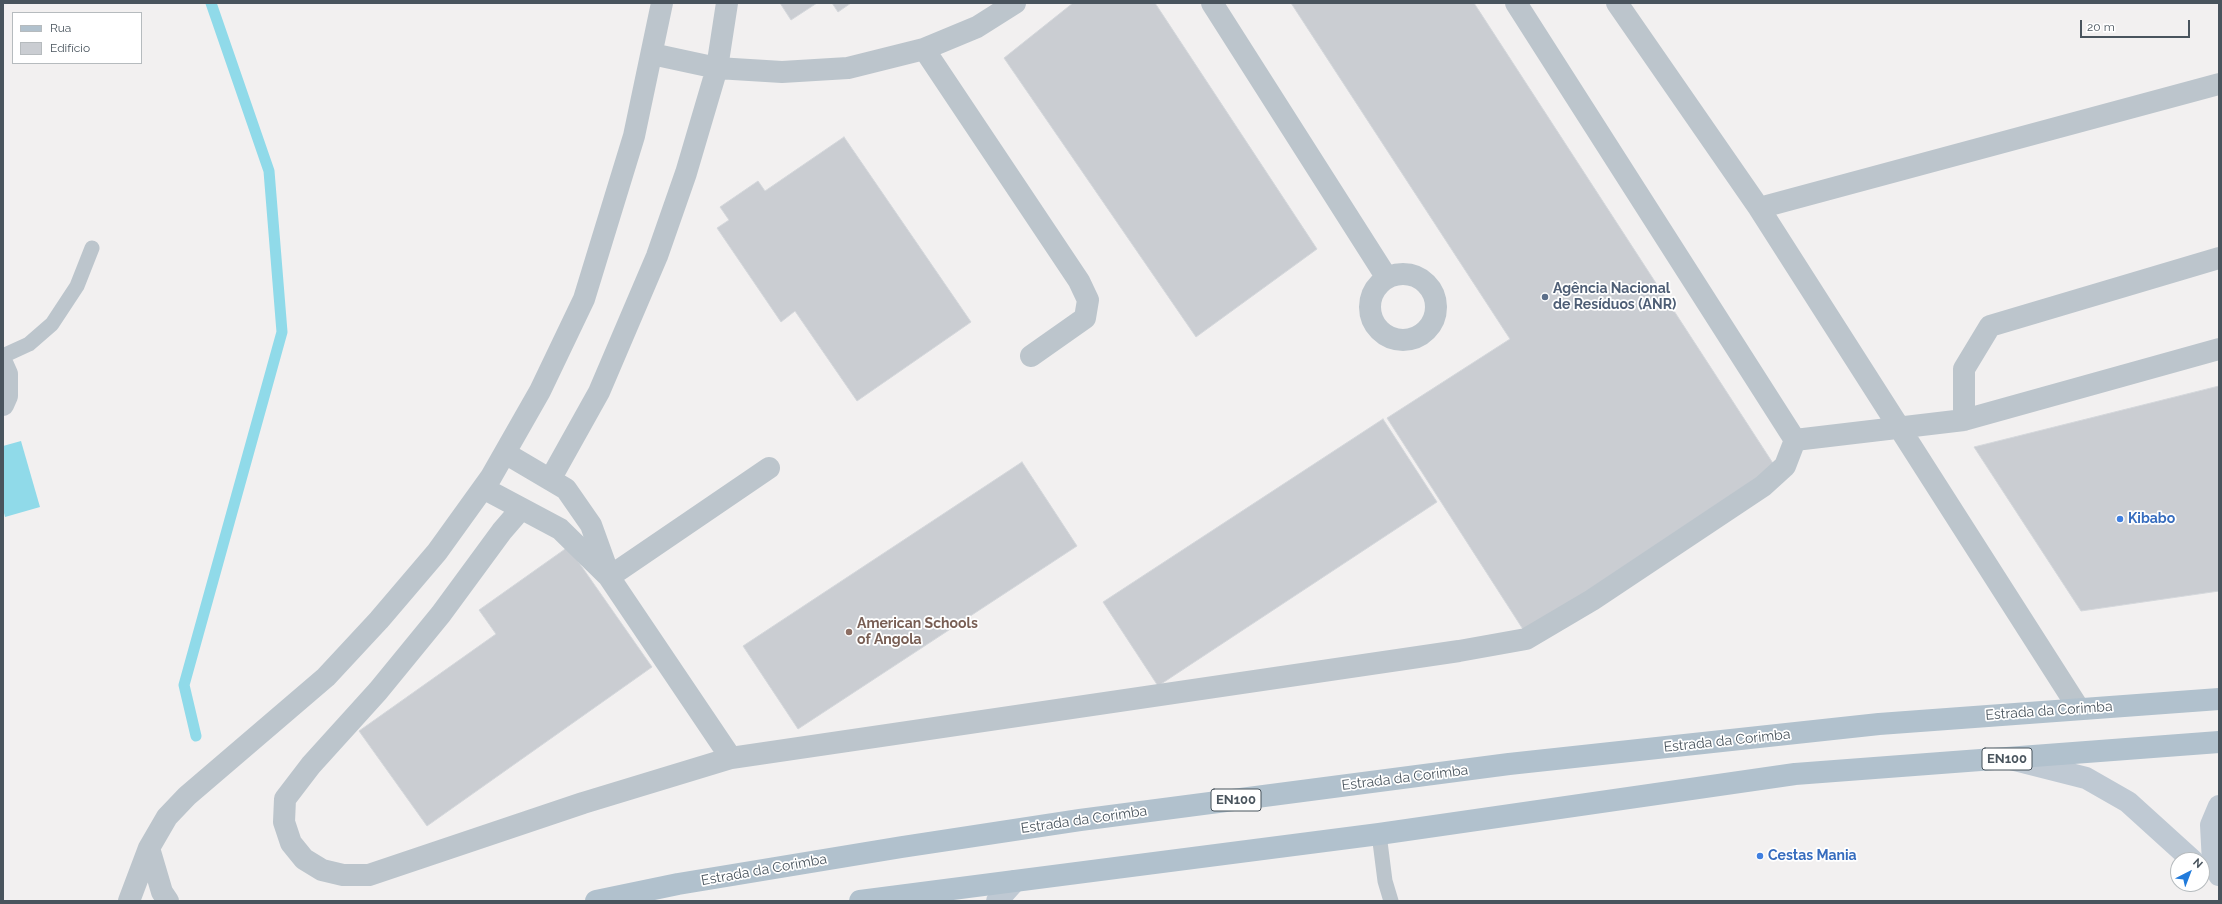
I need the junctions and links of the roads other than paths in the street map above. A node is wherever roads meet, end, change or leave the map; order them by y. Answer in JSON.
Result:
{"nodes":[{"id":1,"x":662,"y":3,"type":"edge"},
{"id":2,"x":726,"y":3,"type":"edge"},
{"id":3,"x":1015,"y":3,"type":"edge"},
{"id":4,"x":1212,"y":3,"type":"edge"},
{"id":5,"x":1516,"y":3,"type":"edge"},
{"id":6,"x":1617,"y":3,"type":"edge"},
{"id":7,"x":924,"y":49,"type":"junction"},
{"id":8,"x":652,"y":54,"type":"junction"},
{"id":9,"x":717,"y":68,"type":"junction"},
{"id":10,"x":2219,"y":84,"type":"edge"},
{"id":11,"x":1759,"y":208,"type":"junction"},
{"id":12,"x":92,"y":248,"type":"dead end"},
{"id":13,"x":2219,"y":258,"type":"edge"},
{"id":14,"x":1386,"y":278,"type":"dead end"},
{"id":15,"x":2219,"y":350,"type":"edge"},
{"id":16,"x":3,"y":356,"type":"edge"},
{"id":17,"x":1031,"y":356,"type":"dead end"},
{"id":18,"x":3,"y":365,"type":"edge"},
{"id":19,"x":3,"y":405,"type":"edge"},
{"id":20,"x":1964,"y":420,"type":"junction"},
{"id":21,"x":1900,"y":426,"type":"junction"},
{"id":22,"x":1795,"y":440,"type":"junction"},
{"id":23,"x":505,"y":453,"type":"junction"},
{"id":24,"x":769,"y":468,"type":"dead end"},
{"id":25,"x":551,"y":478,"type":"junction"},
{"id":26,"x":483,"y":488,"type":"junction"},
{"id":27,"x":521,"y":509,"type":"junction"},
{"id":28,"x":609,"y":577,"type":"junction"},
{"id":29,"x":2219,"y":698,"type":"edge"},
{"id":30,"x":2079,"y":708,"type":"junction"},
{"id":31,"x":2219,"y":742,"type":"edge"},
{"id":32,"x":731,"y":758,"type":"junction"},
{"id":33,"x":2008,"y":759,"type":"junction"},
{"id":34,"x":2219,"y":806,"type":"edge"},
{"id":35,"x":1379,"y":834,"type":"junction"},
{"id":36,"x":149,"y":848,"type":"junction"},
{"id":37,"x":2183,"y":852,"type":"edge"},
{"id":38,"x":2219,"y":875,"type":"edge"},
{"id":39,"x":2210,"y":878,"type":"edge"},
{"id":40,"x":1015,"y":881,"type":"junction"},
{"id":41,"x":2219,"y":888,"type":"edge"},
{"id":42,"x":129,"y":901,"type":"edge"},
{"id":43,"x":168,"y":901,"type":"edge"},
{"id":44,"x":596,"y":901,"type":"edge"},
{"id":45,"x":860,"y":901,"type":"edge"},
{"id":46,"x":997,"y":901,"type":"edge"},
{"id":47,"x":1391,"y":901,"type":"edge"}],
"edges":[{"from":1,"to":8,"type":"street"},
{"from":2,"to":9,"type":"street"},
{"from":3,"to":7,"type":"street"},
{"from":4,"to":14,"type":"street"},
{"from":5,"to":22,"type":"street"},
{"from":6,"to":11,"type":"street"},
{"from":7,"to":9,"type":"street"},
{"from":7,"to":17,"type":"street"},
{"from":8,"to":9,"type":"street"},
{"from":8,"to":23,"type":"street"},
{"from":9,"to":25,"type":"street"},
{"from":10,"to":11,"type":"street"},
{"from":11,"to":21,"type":"street"},
{"from":12,"to":16,"type":"lane"},
{"from":13,"to":20,"type":"street"},
{"from":15,"to":20,"type":"street"},
{"from":18,"to":19,"type":"street"},
{"from":20,"to":21,"type":"street"},
{"from":21,"to":22,"type":"street"},
{"from":21,"to":30,"type":"street"},
{"from":22,"to":32,"type":"street"},
{"from":23,"to":25,"type":"street"},
{"from":23,"to":26,"type":"street"},
{"from":24,"to":28,"type":"street"},
{"from":25,"to":28,"type":"street"},
{"from":26,"to":27,"type":"street"},
{"from":26,"to":36,"type":"street"},
{"from":27,"to":28,"type":"street"},
{"from":27,"to":32,"type":"street"},
{"from":28,"to":32,"type":"street"},
{"from":29,"to":30,"type":"main road","name":"Estrada da Corimba","number":"EN100"},
{"from":30,"to":44,"type":"main road","name":"Estrada da Corimba","number":"EN100"},
{"from":31,"to":33,"type":"main road","number":"EN100"},
{"from":33,"to":35,"type":"main road","number":"EN100"},
{"from":33,"to":37,"type":"main road"},
{"from":34,"to":38,"type":"main road"},
{"from":35,"to":40,"type":"main road","number":"EN100"},
{"from":35,"to":47,"type":"lane"},
{"from":36,"to":42,"type":"street"},
{"from":36,"to":43,"type":"street"},
{"from":39,"to":41,"type":"main road"},
{"from":40,"to":45,"type":"main road","number":"EN100"},
{"from":40,"to":46,"type":"main road"}]}
